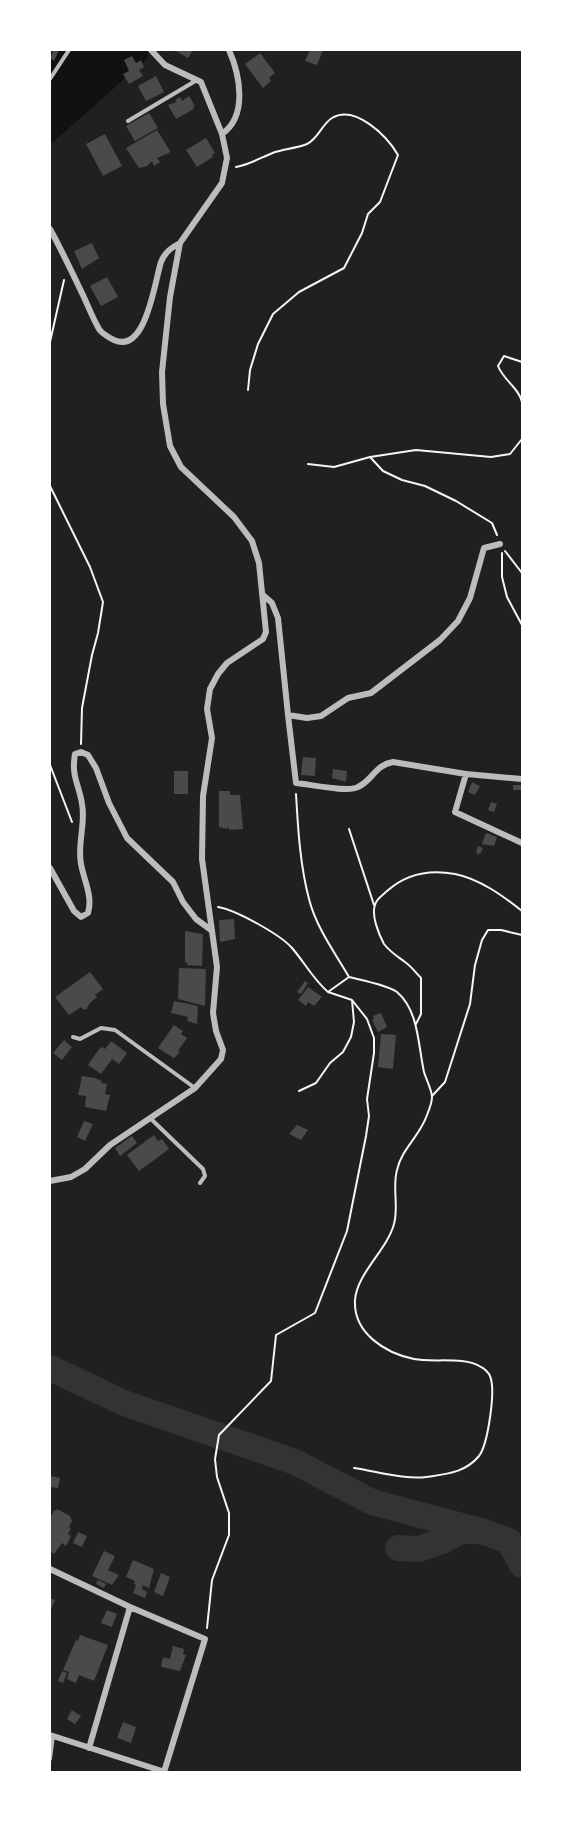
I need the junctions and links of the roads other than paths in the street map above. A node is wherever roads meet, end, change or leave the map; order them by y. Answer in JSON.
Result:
{"nodes":[{"id":1,"x":69,"y":50,"type":"edge"},
{"id":2,"x":151,"y":50,"type":"edge"},
{"id":3,"x":229,"y":50,"type":"edge"},
{"id":4,"x":50,"y":79,"type":"edge"},
{"id":5,"x":197,"y":80,"type":"junction"},
{"id":6,"x":128,"y":121,"type":"dead end"},
{"id":7,"x":222,"y":134,"type":"junction"},
{"id":8,"x":50,"y":229,"type":"edge"},
{"id":9,"x":180,"y":243,"type":"junction"},
{"id":10,"x":500,"y":544,"type":"road end"},
{"id":11,"x":262,"y":595,"type":"junction"},
{"id":12,"x":288,"y":715,"type":"junction"},
{"id":13,"x":466,"y":774,"type":"junction"},
{"id":14,"x":522,"y":779,"type":"edge"},
{"id":15,"x":522,"y":843,"type":"edge"},
{"id":16,"x":50,"y":868,"type":"edge"},
{"id":17,"x":212,"y":930,"type":"junction"},
{"id":18,"x":73,"y":1037,"type":"dead end"},
{"id":19,"x":195,"y":1088,"type":"junction"},
{"id":20,"x":150,"y":1117,"type":"junction"},
{"id":21,"x":50,"y":1181,"type":"edge"},
{"id":22,"x":200,"y":1183,"type":"dead end"},
{"id":23,"x":50,"y":1569,"type":"edge"},
{"id":24,"x":130,"y":1607,"type":"junction"},
{"id":25,"x":51,"y":1736,"type":"edge"},
{"id":26,"x":89,"y":1748,"type":"junction"},
{"id":27,"x":50,"y":1759,"type":"edge"},
{"id":28,"x":152,"y":1770,"type":"edge"},
{"id":29,"x":165,"y":1772,"type":"edge"}],
"edges":[{"from":1,"to":4,"type":"lane"},
{"from":2,"to":5,"type":"street"},
{"from":3,"to":7,"type":"street"},
{"from":5,"to":6,"type":"lane"},
{"from":5,"to":7,"type":"street"},
{"from":7,"to":9,"type":"street"},
{"from":8,"to":9,"type":"street"},
{"from":9,"to":11,"type":"street"},
{"from":10,"to":12,"type":"street"},
{"from":11,"to":12,"type":"street"},
{"from":11,"to":17,"type":"street"},
{"from":12,"to":13,"type":"street"},
{"from":13,"to":14,"type":"street"},
{"from":13,"to":15,"type":"street"},
{"from":16,"to":17,"type":"street"},
{"from":17,"to":19,"type":"street"},
{"from":18,"to":19,"type":"lane"},
{"from":19,"to":20,"type":"street"},
{"from":20,"to":21,"type":"street"},
{"from":20,"to":22,"type":"lane"},
{"from":23,"to":24,"type":"street"},
{"from":24,"to":26,"type":"street"},
{"from":24,"to":29,"type":"street"},
{"from":25,"to":26,"type":"street"},
{"from":25,"to":27,"type":"lane"},
{"from":26,"to":28,"type":"street"},
{"from":28,"to":29,"type":"street"}]}
